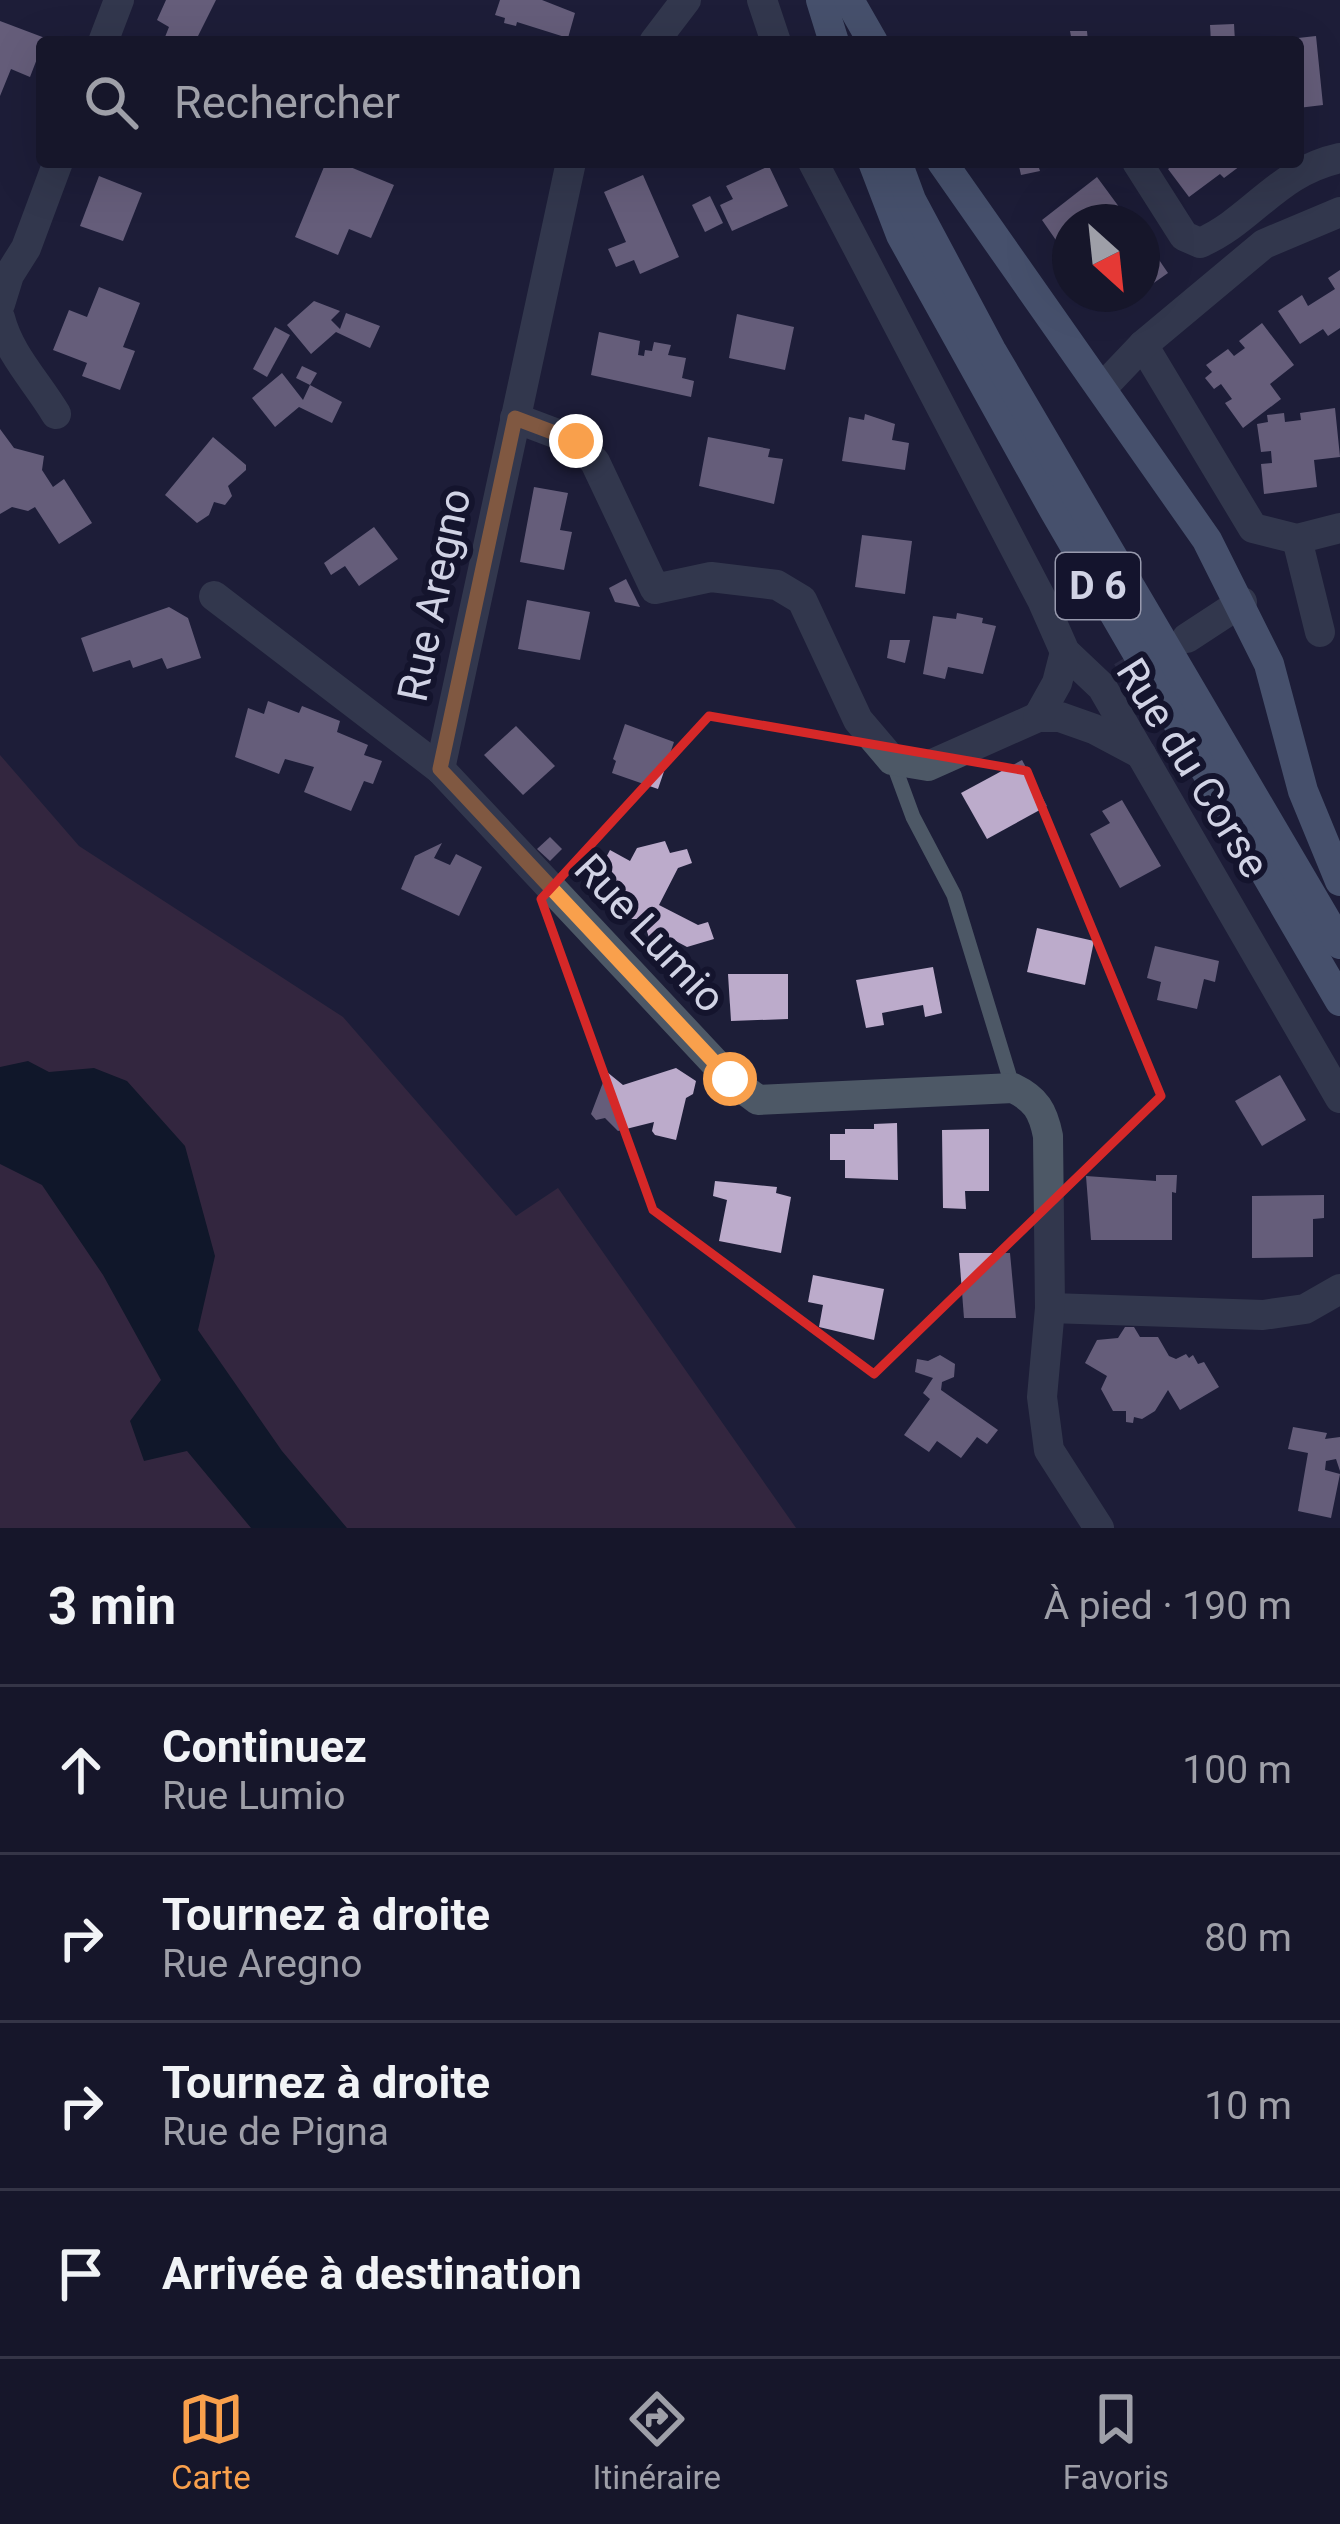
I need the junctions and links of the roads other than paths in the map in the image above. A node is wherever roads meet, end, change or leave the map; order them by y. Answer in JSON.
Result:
{"nodes":[{"id":1,"x":118,"y":0,"type":"edge"},
{"id":2,"x":686,"y":0,"type":"edge"},
{"id":3,"x":762,"y":0,"type":"edge"},
{"id":4,"x":821,"y":0,"type":"edge"},
{"id":5,"x":849,"y":0,"type":"edge"},
{"id":6,"x":105,"y":36,"type":"edge"},
{"id":7,"x":659,"y":36,"type":"edge"},
{"id":8,"x":774,"y":36,"type":"edge"},
{"id":9,"x":831,"y":36,"type":"edge"},
{"id":10,"x":859,"y":36,"type":"edge"},
{"id":11,"x":870,"y":36,"type":"edge"},
{"id":12,"x":1340,"y":158,"type":"edge"},
{"id":13,"x":56,"y":168,"type":"edge"},
{"id":14,"x":571,"y":168,"type":"edge"},
{"id":15,"x":816,"y":168,"type":"edge"},
{"id":16,"x":875,"y":168,"type":"edge"},
{"id":17,"x":899,"y":168,"type":"edge"},
{"id":18,"x":947,"y":168,"type":"edge"},
{"id":19,"x":1141,"y":168,"type":"edge"},
{"id":20,"x":1340,"y":212,"type":"edge"},
{"id":21,"x":0,"y":304,"type":"edge"},
{"id":22,"x":0,"y":318,"type":"edge"},
{"id":23,"x":1143,"y":345,"type":"junction"},
{"id":24,"x":1102,"y":387,"type":"junction"},
{"id":25,"x":56,"y":414,"type":"dead end"},
{"id":26,"x":515,"y":418,"type":"junction"},
{"id":27,"x":1340,"y":528,"type":"edge"},
{"id":28,"x":1297,"y":538,"type":"junction"},
{"id":29,"x":214,"y":596,"type":"dead end"},
{"id":30,"x":1242,"y":602,"type":"junction"},
{"id":31,"x":1320,"y":632,"type":"dead end"},
{"id":32,"x":1187,"y":638,"type":"tunnel mouth"},
{"id":33,"x":1065,"y":652,"type":"junction"},
{"id":34,"x":1038,"y":717,"type":"junction"},
{"id":35,"x":1143,"y":755,"type":"junction"},
{"id":36,"x":892,"y":760,"type":"junction"},
{"id":37,"x":440,"y":769,"type":"junction"},
{"id":38,"x":1340,"y":881,"type":"edge"},
{"id":39,"x":1340,"y":944,"type":"edge"},
{"id":40,"x":1340,"y":1001,"type":"edge"},
{"id":41,"x":1012,"y":1088,"type":"junction"},
{"id":42,"x":1340,"y":1098,"type":"edge"},
{"id":43,"x":1340,"y":1289,"type":"edge"},
{"id":44,"x":1049,"y":1308,"type":"junction"},
{"id":45,"x":1100,"y":1528,"type":"edge"}],
"edges":[{"from":1,"to":6,"type":"street"},
{"from":2,"to":7,"type":"street"},
{"from":3,"to":8,"type":"street"},
{"from":4,"to":9,"type":"main road"},
{"from":5,"to":10,"type":"main road"},
{"from":5,"to":11,"type":"main road"},
{"from":12,"to":19,"type":"street"},
{"from":13,"to":21,"type":"street"},
{"from":14,"to":26,"type":"street","name":"Rue Aregno"},
{"from":15,"to":33,"type":"street","name":"Rue du Corse"},
{"from":16,"to":40,"type":"main road","number":"D 6"},
{"from":17,"to":39,"type":"main road","number":"D 6"},
{"from":18,"to":24,"type":"main road"},
{"from":20,"to":23,"type":"street"},
{"from":22,"to":25,"type":"street"},
{"from":23,"to":24,"type":"street"},
{"from":23,"to":28,"type":"street"},
{"from":24,"to":30,"type":"main road"},
{"from":26,"to":36,"type":"street"},
{"from":26,"to":37,"type":"street","name":"Rue Aregno"},
{"from":27,"to":28,"type":"street"},
{"from":28,"to":31,"type":"street"},
{"from":29,"to":37,"type":"street","name":"Rue Aregno"},
{"from":30,"to":32,"type":"street"},
{"from":30,"to":38,"type":"main road"},
{"from":33,"to":34,"type":"street"},
{"from":33,"to":35,"type":"street","name":"Rue du Corse"},
{"from":34,"to":35,"type":"street"},
{"from":34,"to":36,"type":"street"},
{"from":35,"to":42,"type":"street","name":"Rue du Corse"},
{"from":36,"to":41,"type":"lane"},
{"from":37,"to":41,"type":"street","name":"Rue Lumio"},
{"from":41,"to":44,"type":"street"},
{"from":43,"to":44,"type":"street"},
{"from":44,"to":45,"type":"street"}]}
